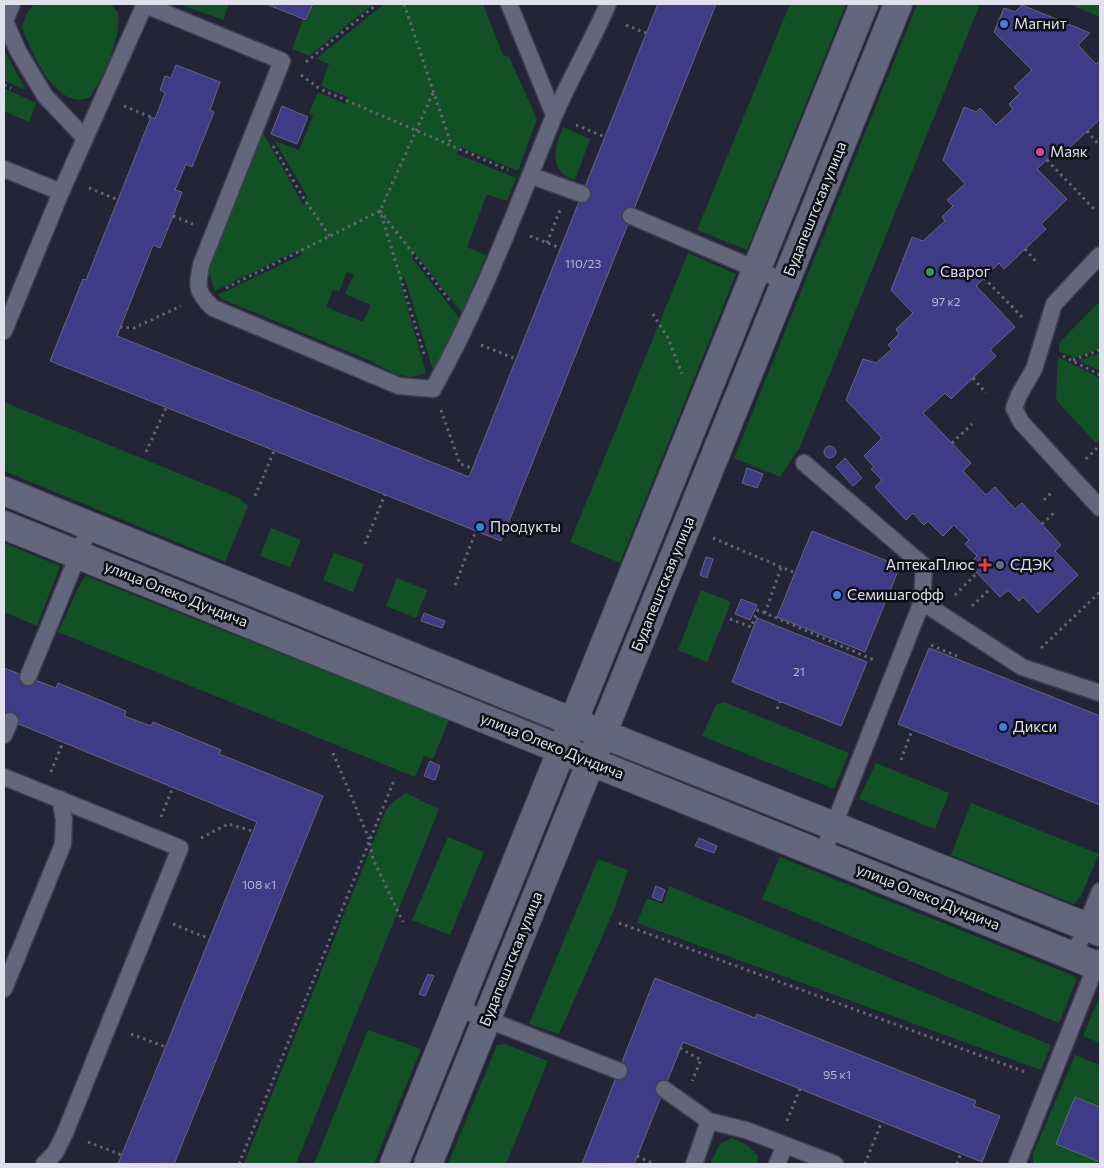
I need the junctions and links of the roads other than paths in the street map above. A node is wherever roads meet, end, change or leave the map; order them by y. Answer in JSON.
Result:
{"nodes":[{"id":1,"x":12,"y":4,"type":"edge"},
{"id":2,"x":144,"y":4,"type":"edge"},
{"id":3,"x":509,"y":4,"type":"edge"},
{"id":4,"x":608,"y":4,"type":"edge"},
{"id":5,"x":864,"y":4,"type":"edge"},
{"id":6,"x":898,"y":4,"type":"edge"},
{"id":7,"x":554,"y":115,"type":"junction"},
{"id":8,"x":85,"y":138,"type":"junction"},
{"id":9,"x":4,"y":169,"type":"edge"},
{"id":10,"x":532,"y":176,"type":"junction"},
{"id":11,"x":64,"y":186,"type":"junction"},
{"id":12,"x":575,"y":191,"type":"road end"},
{"id":13,"x":632,"y":216,"type":"dead end"},
{"id":14,"x":1100,"y":255,"type":"edge"},
{"id":15,"x":756,"y":269,"type":"junction"},
{"id":16,"x":786,"y":282,"type":"junction"},
{"id":17,"x":4,"y":331,"type":"edge"},
{"id":18,"x":804,"y":463,"type":"dead end"},
{"id":19,"x":4,"y":490,"type":"edge"},
{"id":20,"x":1100,"y":508,"type":"edge"},
{"id":21,"x":4,"y":525,"type":"edge"},
{"id":22,"x":90,"y":526,"type":"junction"},
{"id":23,"x":78,"y":554,"type":"junction"},
{"id":24,"x":922,"y":602,"type":"junction"},
{"id":25,"x":28,"y":677,"type":"dead end"},
{"id":26,"x":1100,"y":693,"type":"edge"},
{"id":27,"x":573,"y":722,"type":"junction"},
{"id":28,"x":603,"y":734,"type":"junction"},
{"id":29,"x":562,"y":750,"type":"junction"},
{"id":30,"x":591,"y":762,"type":"junction"},
{"id":31,"x":4,"y":777,"type":"edge"},
{"id":32,"x":60,"y":799,"type":"junction"},
{"id":33,"x":834,"y":825,"type":"junction"},
{"id":34,"x":822,"y":855,"type":"junction"},
{"id":35,"x":1100,"y":890,"type":"edge"},
{"id":36,"x":1093,"y":929,"type":"edge"},
{"id":37,"x":1093,"y":961,"type":"edge"},
{"id":38,"x":4,"y":989,"type":"edge"},
{"id":39,"x":458,"y":1008,"type":"junction"},
{"id":40,"x":487,"y":1020,"type":"junction"},
{"id":41,"x":619,"y":1071,"type":"dead end"},
{"id":42,"x":664,"y":1089,"type":"dead end"},
{"id":43,"x":709,"y":1121,"type":"junction"},
{"id":44,"x":782,"y":1144,"type":"junction"},
{"id":45,"x":44,"y":1164,"type":"edge"},
{"id":46,"x":394,"y":1164,"type":"edge"},
{"id":47,"x":428,"y":1164,"type":"edge"},
{"id":48,"x":694,"y":1164,"type":"edge"},
{"id":49,"x":777,"y":1164,"type":"edge"},
{"id":50,"x":835,"y":1164,"type":"edge"},
{"id":51,"x":1017,"y":1164,"type":"edge"}],
"edges":[{"from":1,"to":8,"type":"lane"},
{"from":2,"to":8,"type":"lane"},
{"from":2,"to":10,"type":"lane"},
{"from":3,"to":7,"type":"lane"},
{"from":4,"to":7,"type":"lane"},
{"from":5,"to":15,"type":"street","name":"Будапештская улица"},
{"from":6,"to":16,"type":"street","name":"Будапештская улица"},
{"from":7,"to":10,"type":"lane"},
{"from":8,"to":11,"type":"lane"},
{"from":9,"to":11,"type":"lane"},
{"from":10,"to":12,"type":"lane"},
{"from":11,"to":17,"type":"lane"},
{"from":13,"to":15,"type":"lane"},
{"from":14,"to":20,"type":"lane"},
{"from":15,"to":16,"type":"lane"},
{"from":15,"to":27,"type":"street","name":"Будапештская улица"},
{"from":16,"to":28,"type":"street","name":"Будапештская улица"},
{"from":18,"to":24,"type":"lane"},
{"from":19,"to":22,"type":"street","name":"улица Олеко Дундича"},
{"from":21,"to":23,"type":"street","name":"улица Олеко Дундича"},
{"from":22,"to":23,"type":"lane"},
{"from":22,"to":27,"type":"street","name":"улица Олеко Дундича"},
{"from":23,"to":25,"type":"lane"},
{"from":23,"to":29,"type":"street","name":"улица Олеко Дундича"},
{"from":24,"to":26,"type":"lane"},
{"from":24,"to":33,"type":"lane"},
{"from":27,"to":28,"type":"street","name":"улица Олеко Дундича"},
{"from":27,"to":29,"type":"street","name":"Будапештская улица"},
{"from":28,"to":30,"type":"street","name":"Будапештская улица"},
{"from":28,"to":33,"type":"street","name":"улица Олеко Дундича"},
{"from":29,"to":30,"type":"street","name":"улица Олеко Дундича"},
{"from":29,"to":39,"type":"street","name":"Будапештская улица"},
{"from":30,"to":34,"type":"street","name":"улица Олеко Дундича"},
{"from":30,"to":40,"type":"street","name":"Будапештская улица"},
{"from":31,"to":32,"type":"lane"},
{"from":32,"to":38,"type":"lane"},
{"from":32,"to":45,"type":"lane"},
{"from":33,"to":34,"type":"lane"},
{"from":33,"to":36,"type":"street","name":"улица Олеко Дундича"},
{"from":34,"to":37,"type":"street","name":"улица Олеко Дундича"},
{"from":35,"to":36,"type":"lane"},
{"from":36,"to":37,"type":"lane"},
{"from":37,"to":51,"type":"lane"},
{"from":39,"to":40,"type":"lane"},
{"from":39,"to":46,"type":"street","name":"Будапештская улица"},
{"from":40,"to":41,"type":"lane"},
{"from":40,"to":47,"type":"street","name":"Будапештская улица"},
{"from":42,"to":43,"type":"lane"},
{"from":43,"to":44,"type":"lane"},
{"from":43,"to":48,"type":"lane"},
{"from":44,"to":49,"type":"lane"},
{"from":44,"to":50,"type":"lane"}]}
